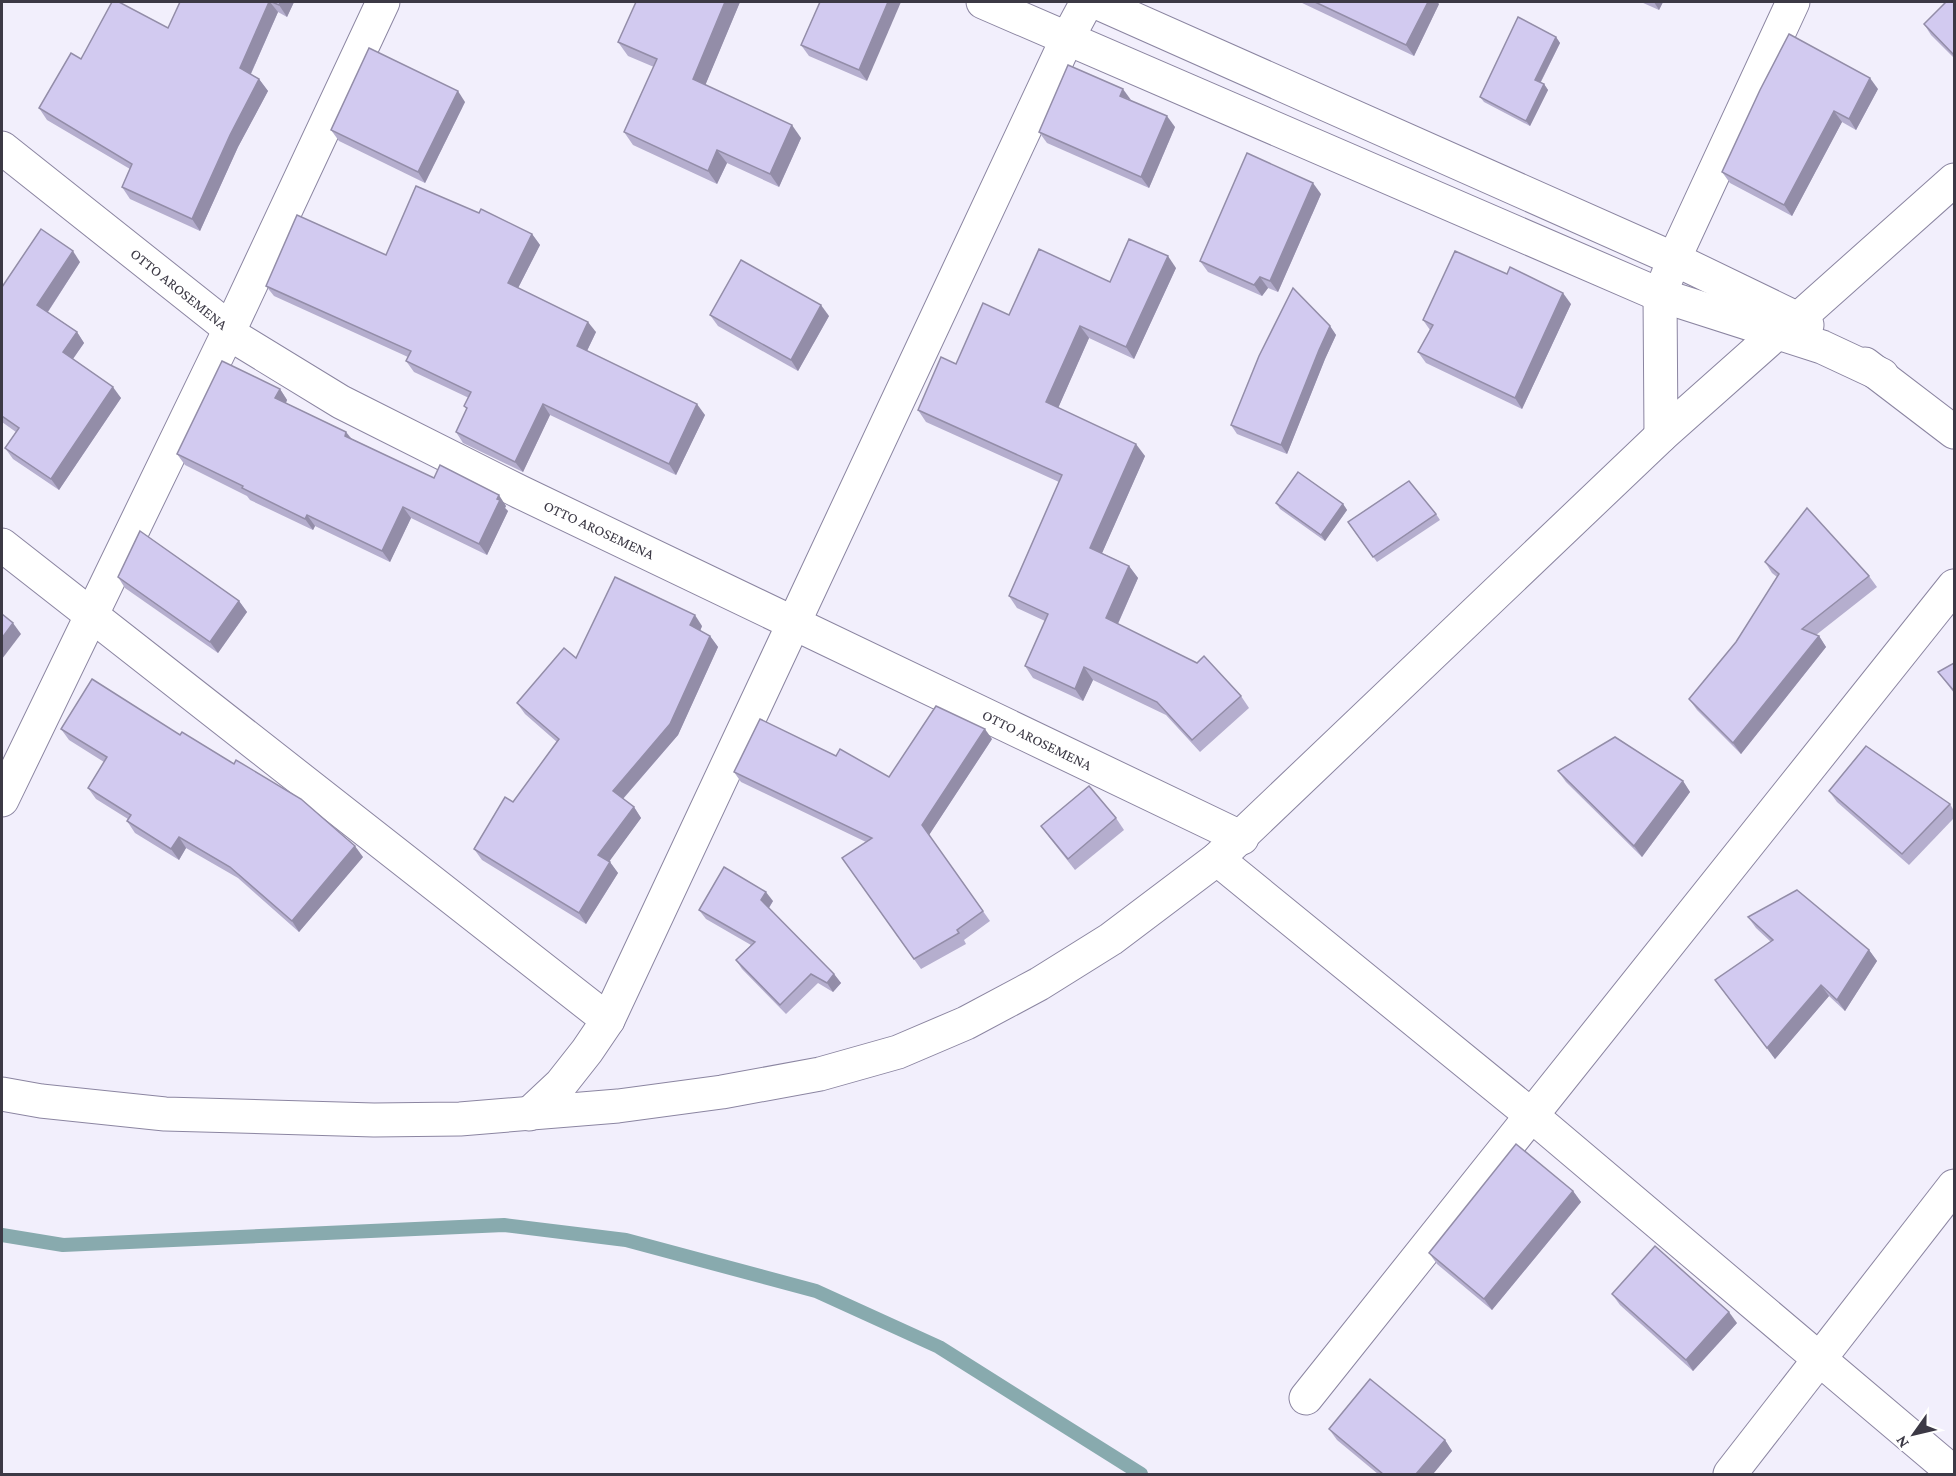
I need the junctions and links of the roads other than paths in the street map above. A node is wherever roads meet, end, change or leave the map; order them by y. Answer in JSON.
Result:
{"nodes":[{"id":1,"x":383,"y":2,"type":"edge"},
{"id":2,"x":983,"y":2,"type":"edge"},
{"id":3,"x":1087,"y":2,"type":"edge"},
{"id":4,"x":1096,"y":2,"type":"edge"},
{"id":5,"x":1793,"y":2,"type":"edge"},
{"id":6,"x":1067,"y":39,"type":"junction"},
{"id":7,"x":2,"y":148,"type":"edge"},
{"id":8,"x":1954,"y":180,"type":"edge"},
{"id":9,"x":1674,"y":259,"type":"junction"},
{"id":10,"x":1660,"y":295,"type":"junction"},
{"id":11,"x":1788,"y":325,"type":"junction"},
{"id":12,"x":230,"y":329,"type":"junction"},
{"id":13,"x":1954,"y":432,"type":"edge"},
{"id":14,"x":1661,"y":436,"type":"junction"},
{"id":15,"x":2,"y":545,"type":"edge"},
{"id":16,"x":1954,"y":586,"type":"edge"},
{"id":17,"x":91,"y":617,"type":"junction"},
{"id":18,"x":795,"y":623,"type":"junction"},
{"id":19,"x":2,"y":800,"type":"edge"},
{"id":20,"x":1242,"y":838,"type":"junction"},
{"id":21,"x":1217,"y":859,"type":"junction"},
{"id":22,"x":608,"y":1020,"type":"junction"},
{"id":23,"x":2,"y":1094,"type":"edge"},
{"id":24,"x":528,"y":1114,"type":"junction"},
{"id":25,"x":1531,"y":1115,"type":"junction"},
{"id":26,"x":1954,"y":1186,"type":"edge"},
{"id":27,"x":1820,"y":1359,"type":"junction"},
{"id":28,"x":1306,"y":1398,"type":"dead end"},
{"id":29,"x":1954,"y":1473,"type":"edge"},
{"id":30,"x":1730,"y":1474,"type":"edge"}],
"edges":[{"from":1,"to":12,"type":"street"},
{"from":2,"to":6,"type":"street"},
{"from":3,"to":6,"type":"street"},
{"from":4,"to":9,"type":"street"},
{"from":5,"to":9,"type":"street"},
{"from":6,"to":10,"type":"street"},
{"from":6,"to":18,"type":"street"},
{"from":7,"to":12,"type":"street","name":"OTTO AROSEMENA"},
{"from":8,"to":11,"type":"street"},
{"from":9,"to":10,"type":"street"},
{"from":9,"to":11,"type":"street"},
{"from":10,"to":11,"type":"street"},
{"from":10,"to":14,"type":"street"},
{"from":11,"to":13,"type":"street"},
{"from":11,"to":14,"type":"street"},
{"from":12,"to":17,"type":"street"},
{"from":12,"to":18,"type":"street","name":"OTTO AROSEMENA"},
{"from":14,"to":20,"type":"street"},
{"from":15,"to":17,"type":"street"},
{"from":16,"to":25,"type":"street"},
{"from":17,"to":19,"type":"street"},
{"from":17,"to":22,"type":"street"},
{"from":18,"to":20,"type":"street","name":"OTTO AROSEMENA"},
{"from":18,"to":22,"type":"street"},
{"from":20,"to":21,"type":"street"},
{"from":21,"to":24,"type":"street"},
{"from":21,"to":25,"type":"street"},
{"from":22,"to":24,"type":"street"},
{"from":23,"to":24,"type":"street"},
{"from":25,"to":27,"type":"street"},
{"from":25,"to":28,"type":"street"},
{"from":26,"to":27,"type":"street"},
{"from":27,"to":29,"type":"street"},
{"from":27,"to":30,"type":"street"}]}
